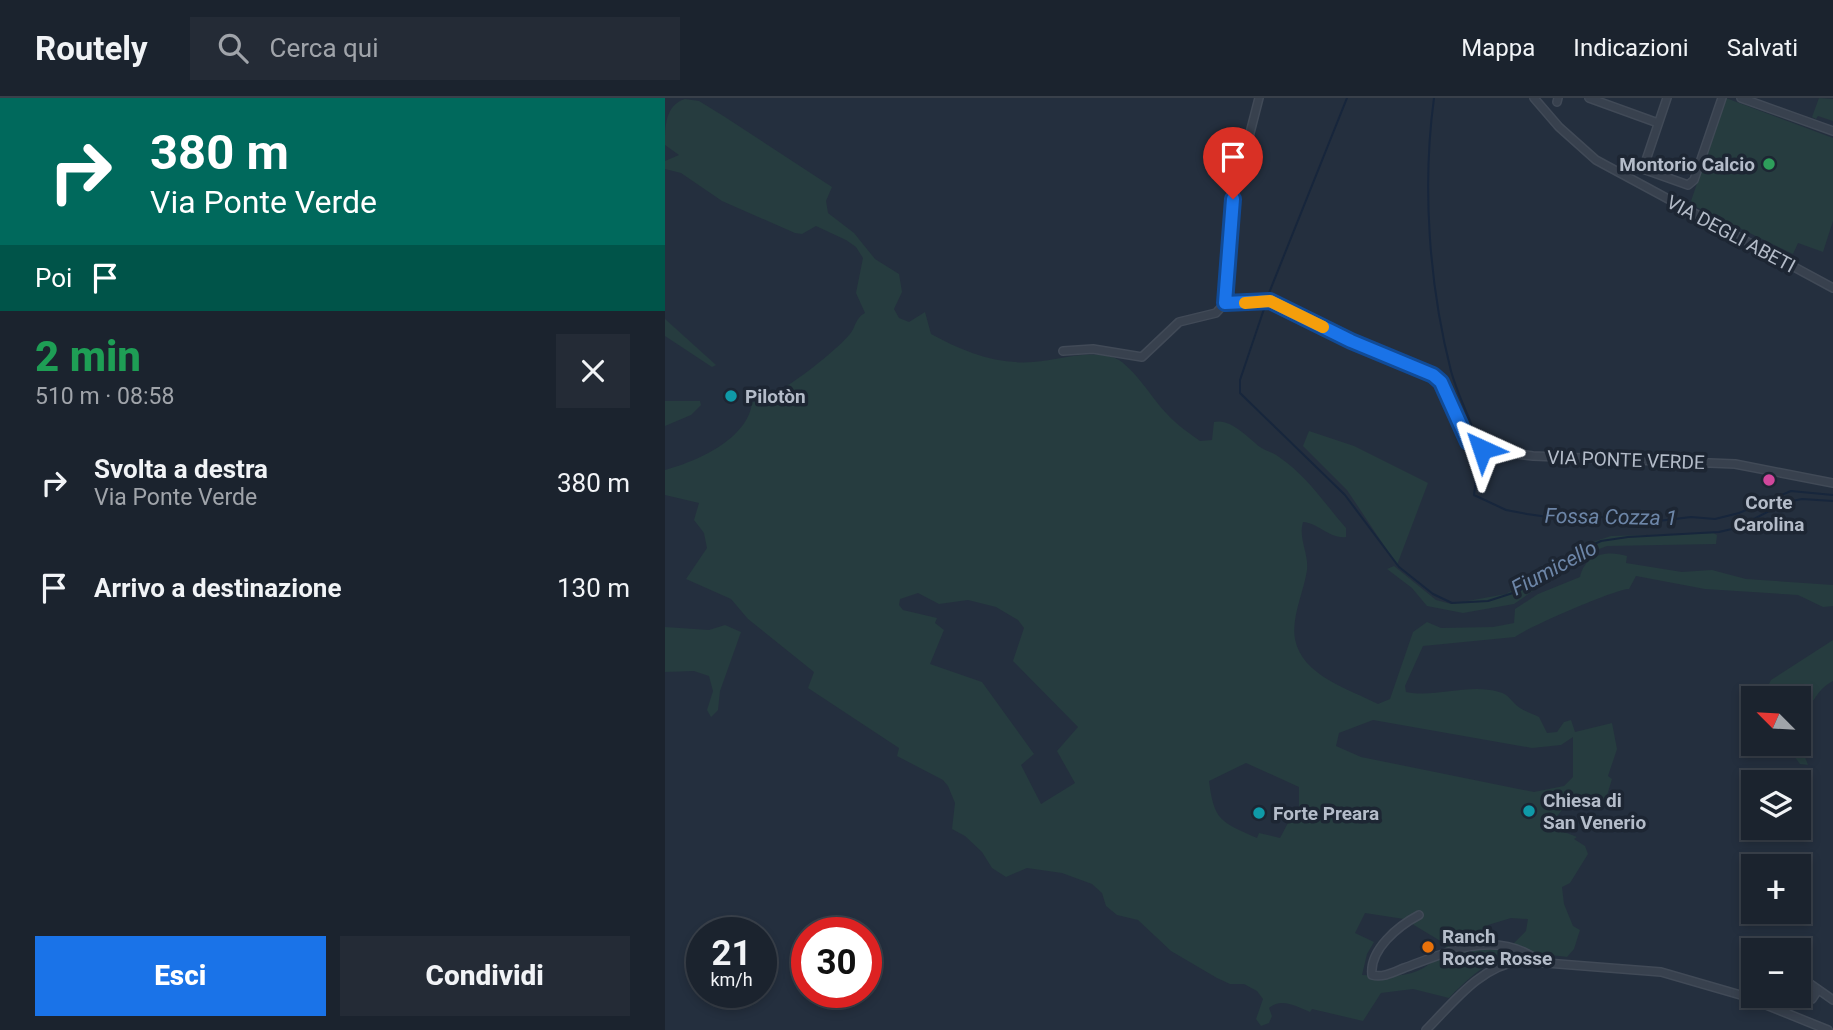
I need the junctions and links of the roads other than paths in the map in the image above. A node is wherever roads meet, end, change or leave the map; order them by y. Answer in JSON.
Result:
{"nodes":[{"id":1,"x":1259,"y":98,"type":"edge"},
{"id":2,"x":1534,"y":98,"type":"edge"},
{"id":3,"x":1589,"y":98,"type":"edge"},
{"id":4,"x":1667,"y":98,"type":"edge"},
{"id":5,"x":1722,"y":98,"type":"edge"},
{"id":6,"x":1741,"y":98,"type":"edge"},
{"id":7,"x":1658,"y":122,"type":"junction"},
{"id":8,"x":1833,"y":131,"type":"edge"},
{"id":9,"x":1833,"y":288,"type":"edge"},
{"id":10,"x":1225,"y":303,"type":"junction"},
{"id":11,"x":1063,"y":351,"type":"dead end"},
{"id":12,"x":1833,"y":483,"type":"edge"},
{"id":13,"x":1419,"y":915,"type":"dead end"},
{"id":14,"x":1541,"y":962,"type":"junction"},
{"id":15,"x":1811,"y":985,"type":"edge"},
{"id":16,"x":1818,"y":990,"type":"junction"},
{"id":17,"x":1811,"y":999,"type":"edge"},
{"id":18,"x":1833,"y":1000,"type":"edge"},
{"id":19,"x":1786,"y":1008,"type":"edge"},
{"id":20,"x":1785,"y":1012,"type":"junction"},
{"id":21,"x":1426,"y":1030,"type":"edge"},
{"id":22,"x":1828,"y":1030,"type":"edge"}],
"edges":[{"from":1,"to":10,"type":"street"},
{"from":2,"to":9,"type":"street","name":"VIA DEGLI ABETI"},
{"from":3,"to":7,"type":"street"},
{"from":4,"to":7,"type":"street"},
{"from":5,"to":7,"type":"street"},
{"from":6,"to":8,"type":"street"},
{"from":10,"to":11,"type":"street","name":"VIA PONTE VERDE"},
{"from":10,"to":12,"type":"street","name":"VIA PONTE VERDE"},
{"from":13,"to":14,"type":"street"},
{"from":14,"to":20,"type":"street"},
{"from":14,"to":21,"type":"street"},
{"from":15,"to":16,"type":"street"},
{"from":16,"to":17,"type":"street"},
{"from":16,"to":18,"type":"street"},
{"from":19,"to":20,"type":"street"},
{"from":20,"to":22,"type":"street"}]}
